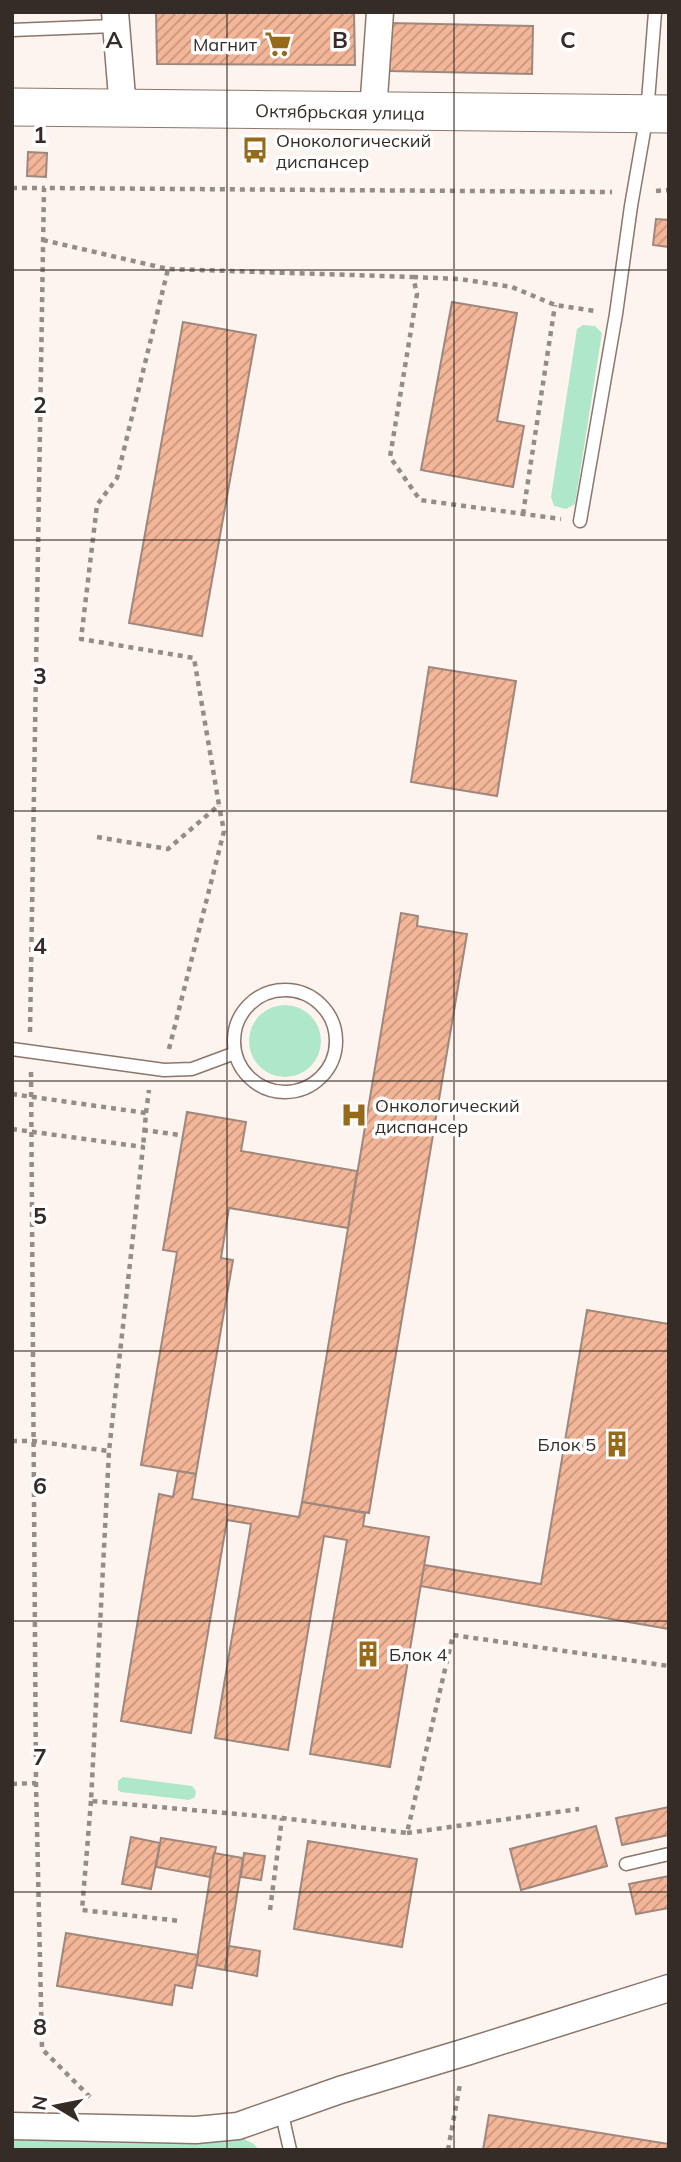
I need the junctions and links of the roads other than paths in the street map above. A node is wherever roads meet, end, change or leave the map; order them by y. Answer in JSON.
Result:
{"nodes":[{"id":1,"x":380,"y":12,"type":"edge"},
{"id":2,"x":655,"y":12,"type":"edge"},
{"id":3,"x":115,"y":19,"type":"edge"},
{"id":4,"x":12,"y":30,"type":"edge"},
{"id":5,"x":12,"y":107,"type":"edge"},
{"id":6,"x":123,"y":109,"type":"junction"},
{"id":7,"x":373,"y":112,"type":"junction"},
{"id":8,"x":658,"y":114,"type":"edge"},
{"id":9,"x":580,"y":522,"type":"road end"},
{"id":10,"x":12,"y":1049,"type":"edge"},
{"id":11,"x":234,"y":1053,"type":"junction"},
{"id":12,"x":669,"y":1854,"type":"edge"},
{"id":13,"x":626,"y":1864,"type":"dead end"},
{"id":14,"x":669,"y":1988,"type":"edge"},
{"id":15,"x":281,"y":2110,"type":"junction"},
{"id":16,"x":12,"y":2126,"type":"edge"},
{"id":17,"x":290,"y":2150,"type":"edge"}],
"edges":[{"from":1,"to":7,"type":"street"},
{"from":2,"to":8,"type":"lane"},
{"from":3,"to":4,"type":"lane"},
{"from":3,"to":6,"type":"street"},
{"from":5,"to":6,"type":"main road","name":"Октябрьская улица"},
{"from":6,"to":7,"type":"main road","name":"Октябрьская улица"},
{"from":7,"to":8,"type":"main road","name":"Октябрьская улица"},
{"from":8,"to":9,"type":"lane"},
{"from":10,"to":11,"type":"lane"},
{"from":11,"to":11,"type":"lane"},
{"from":12,"to":13,"type":"lane"},
{"from":14,"to":15,"type":"street"},
{"from":15,"to":16,"type":"street"},
{"from":15,"to":17,"type":"lane"}]}
